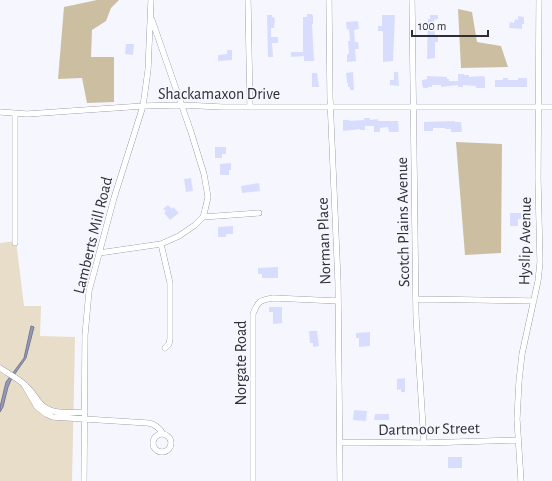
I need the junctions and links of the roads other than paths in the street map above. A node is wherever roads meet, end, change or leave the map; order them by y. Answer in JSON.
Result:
{"nodes":[{"id":1,"x":151,"y":0,"type":"edge"},
{"id":2,"x":248,"y":0,"type":"edge"},
{"id":3,"x":329,"y":0,"type":"edge"},
{"id":4,"x":412,"y":0,"type":"edge"},
{"id":5,"x":540,"y":0,"type":"edge"},
{"id":6,"x":150,"y":16,"type":"junction"},
{"id":7,"x":182,"y":105,"type":"junction"},
{"id":8,"x":144,"y":106,"type":"junction"},
{"id":9,"x":250,"y":107,"type":"junction"},
{"id":10,"x":330,"y":107,"type":"junction"},
{"id":11,"x":414,"y":107,"type":"junction"},
{"id":12,"x":538,"y":107,"type":"junction"},
{"id":13,"x":552,"y":107,"type":"edge"},
{"id":14,"x":0,"y":112,"type":"edge"},
{"id":15,"x":15,"y":114,"type":"junction"},
{"id":16,"x":259,"y":213,"type":"dead end"},
{"id":17,"x":203,"y":217,"type":"junction"},
{"id":18,"x":15,"y":243,"type":"dead end"},
{"id":19,"x":161,"y":244,"type":"junction"},
{"id":20,"x":99,"y":253,"type":"junction"},
{"id":21,"x":416,"y":299,"type":"junction"},
{"id":22,"x":338,"y":301,"type":"junction"},
{"id":23,"x":534,"y":301,"type":"junction"},
{"id":24,"x":165,"y":348,"type":"dead end"},
{"id":25,"x":0,"y":368,"type":"edge"},
{"id":26,"x":85,"y":415,"type":"junction"},
{"id":27,"x":163,"y":434,"type":"dead end"},
{"id":28,"x":518,"y":440,"type":"junction"},
{"id":29,"x":340,"y":442,"type":"junction"},
{"id":30,"x":424,"y":443,"type":"junction"},
{"id":31,"x":84,"y":481,"type":"edge"},
{"id":32,"x":253,"y":481,"type":"edge"},
{"id":33,"x":340,"y":481,"type":"edge"},
{"id":34,"x":521,"y":481,"type":"edge"}],
"edges":[{"from":1,"to":6,"type":"street","name":"Lamberts Mill Road"},
{"from":2,"to":9,"type":"street"},
{"from":3,"to":10,"type":"street","name":"Norman Place"},
{"from":4,"to":11,"type":"street","name":"Scotch Plains Avenue"},
{"from":5,"to":12,"type":"street","name":"Hyslip Avenue"},
{"from":6,"to":7,"type":"street"},
{"from":6,"to":8,"type":"street","name":"Lamberts Mill Road"},
{"from":7,"to":8,"type":"street","name":"Shackamaxon Drive"},
{"from":7,"to":9,"type":"street","name":"Shackamaxon Drive"},
{"from":7,"to":17,"type":"street"},
{"from":8,"to":15,"type":"street","name":"Shackamaxon Drive"},
{"from":8,"to":20,"type":"street","name":"Lamberts Mill Road"},
{"from":9,"to":10,"type":"street","name":"Shackamaxon Drive"},
{"from":10,"to":11,"type":"street","name":"Shackamaxon Drive"},
{"from":10,"to":22,"type":"street","name":"Norman Place"},
{"from":11,"to":12,"type":"street","name":"Shackamaxon Drive"},
{"from":11,"to":21,"type":"street","name":"Scotch Plains Avenue"},
{"from":12,"to":13,"type":"street","name":"Shackamaxon Drive"},
{"from":12,"to":23,"type":"street","name":"Hyslip Avenue"},
{"from":14,"to":15,"type":"street","name":"Shackamaxon Drive"},
{"from":15,"to":18,"type":"street"},
{"from":16,"to":17,"type":"street"},
{"from":17,"to":19,"type":"street"},
{"from":19,"to":20,"type":"street"},
{"from":19,"to":24,"type":"street"},
{"from":20,"to":26,"type":"street","name":"Lamberts Mill Road"},
{"from":21,"to":23,"type":"street"},
{"from":21,"to":30,"type":"street","name":"Scotch Plains Avenue"},
{"from":22,"to":29,"type":"street","name":"Norman Place"},
{"from":22,"to":32,"type":"street","name":"Norgate Road"},
{"from":23,"to":28,"type":"street","name":"Hyslip Avenue"},
{"from":25,"to":26,"type":"street"},
{"from":26,"to":27,"type":"street"},
{"from":26,"to":31,"type":"street","name":"Lamberts Mill Road"},
{"from":28,"to":30,"type":"street","name":"Dartmoor Street"},
{"from":28,"to":34,"type":"street","name":"Hyslip Avenue"},
{"from":29,"to":30,"type":"street","name":"Dartmoor Street"},
{"from":29,"to":33,"type":"street","name":"Norman Place"}]}
